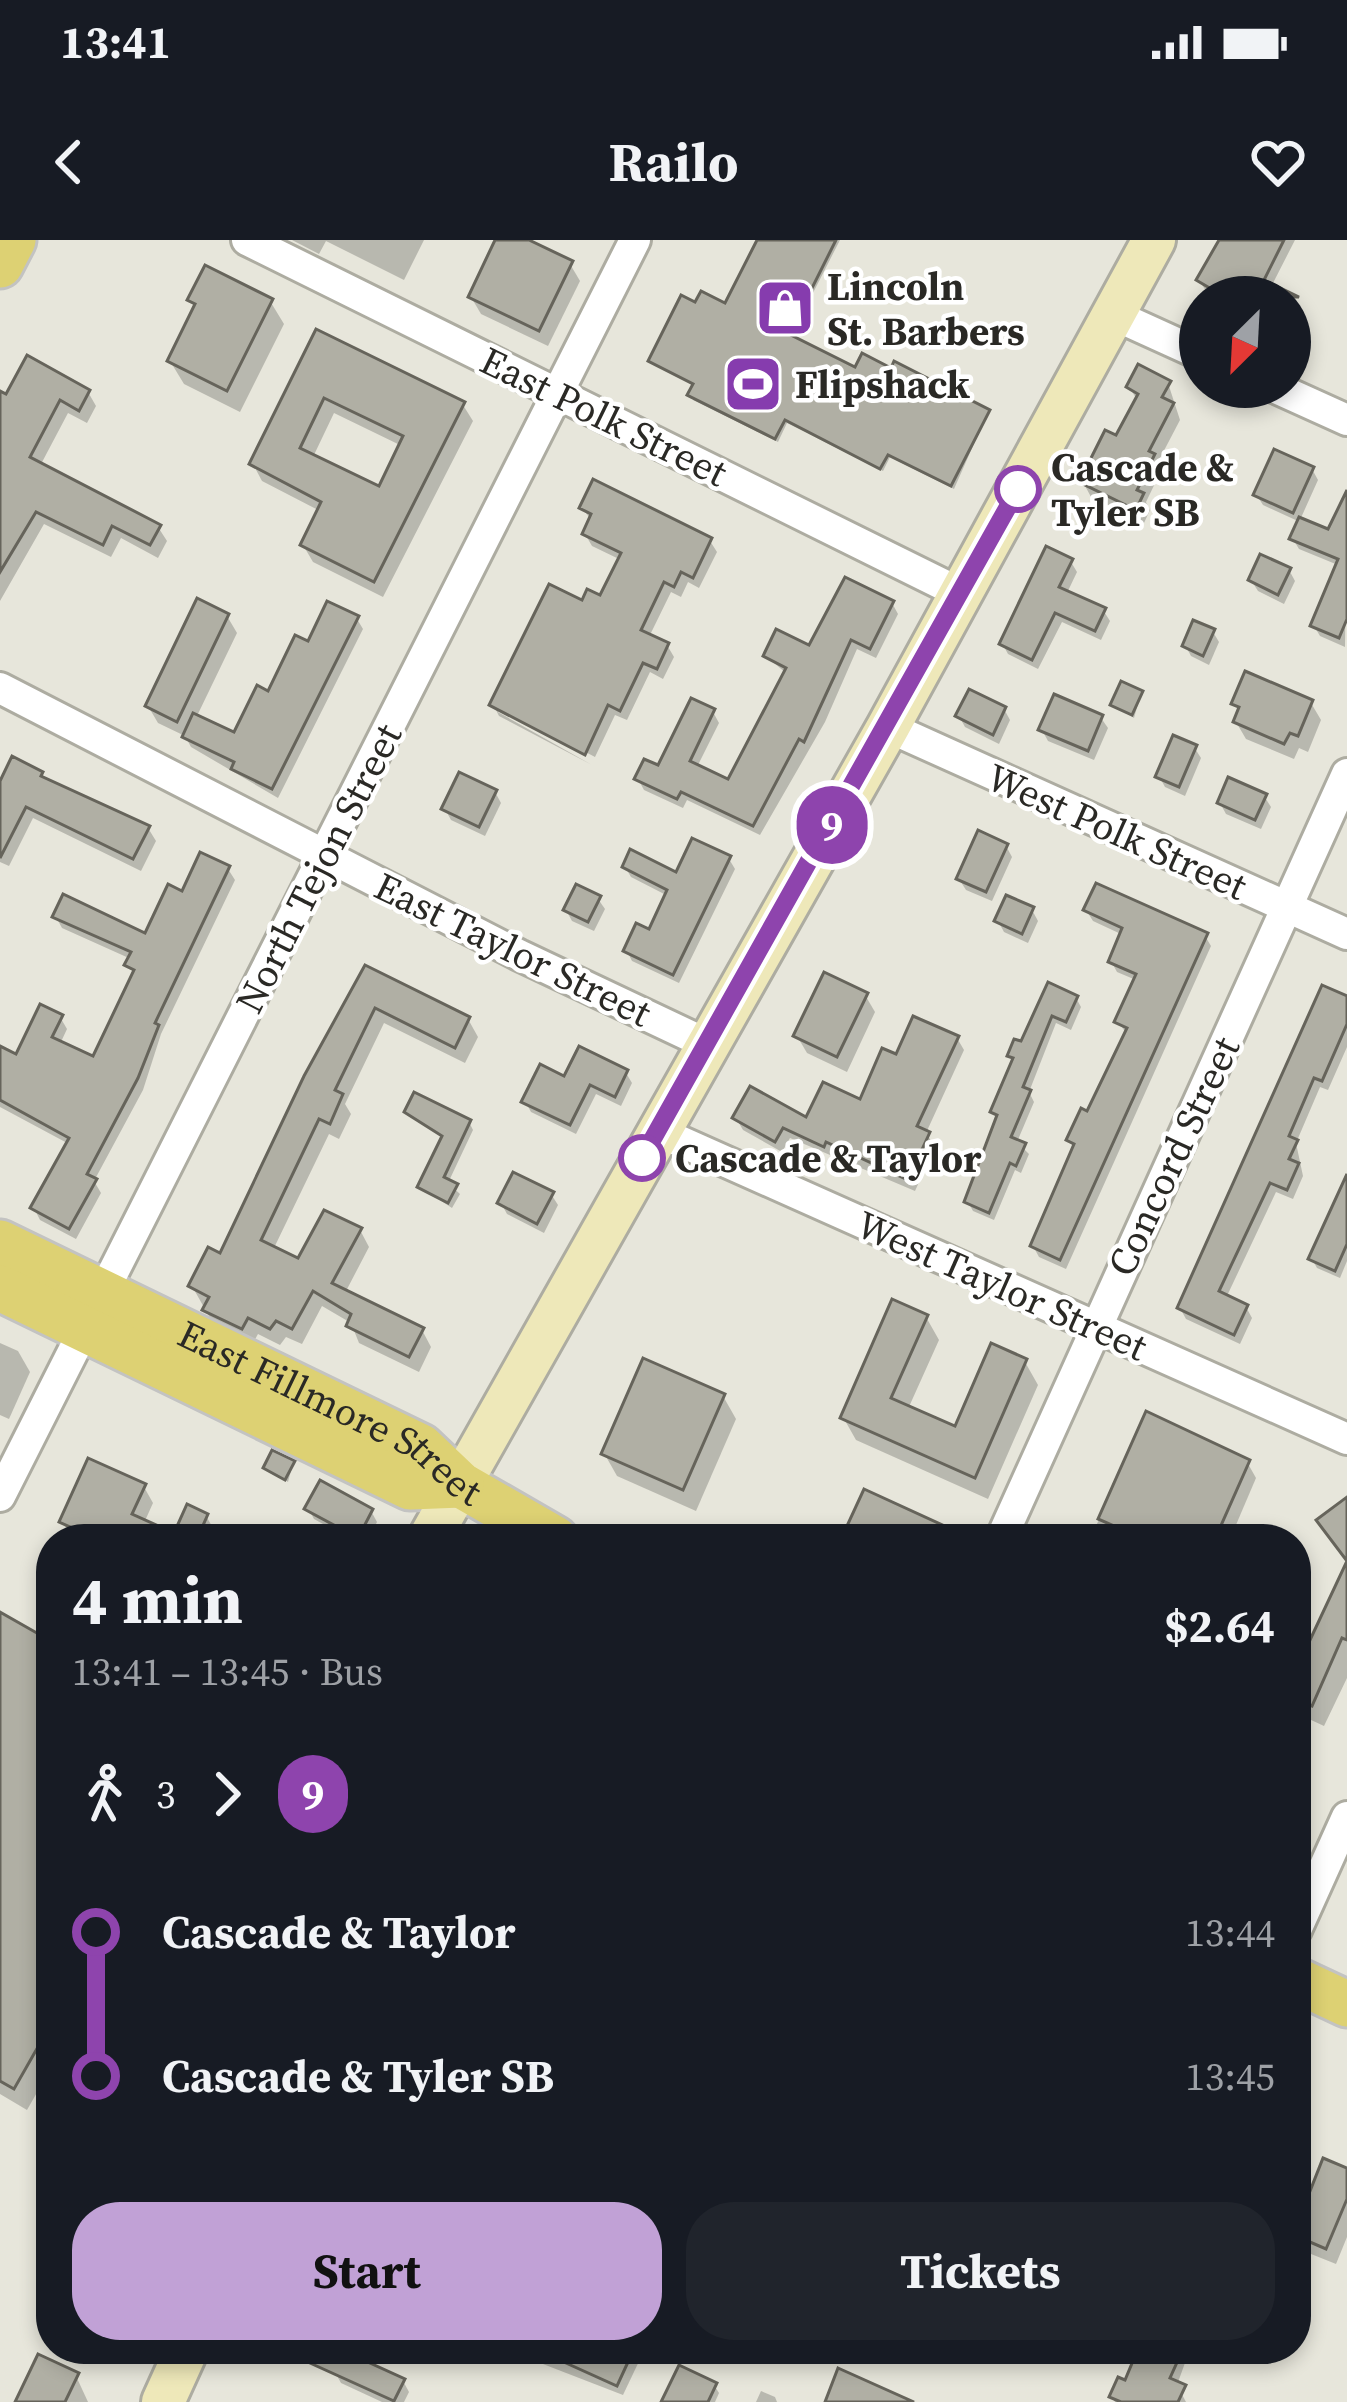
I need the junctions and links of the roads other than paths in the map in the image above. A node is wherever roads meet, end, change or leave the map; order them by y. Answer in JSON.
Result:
{"nodes":[{"id":1,"x":13,"y":240,"type":"edge"},
{"id":2,"x":247,"y":240,"type":"edge"},
{"id":3,"x":635,"y":240,"type":"edge"},
{"id":4,"x":1154,"y":240,"type":"edge"},
{"id":5,"x":0,"y":265,"type":"edge"},
{"id":6,"x":1112,"y":314,"type":"junction"},
{"id":7,"x":1179,"y":344,"type":"edge"},
{"id":8,"x":559,"y":394,"type":"junction"},
{"id":9,"x":1311,"y":404,"type":"edge"},
{"id":10,"x":1347,"y":420,"type":"edge"},
{"id":11,"x":960,"y":592,"type":"junction"},
{"id":12,"x":0,"y":688,"type":"edge"},
{"id":13,"x":888,"y":727,"type":"junction"},
{"id":14,"x":1347,"y":774,"type":"edge"},
{"id":15,"x":323,"y":856,"type":"junction"},
{"id":16,"x":1287,"y":908,"type":"junction"},
{"id":17,"x":1347,"y":934,"type":"edge"},
{"id":18,"x":706,"y":1043,"type":"junction"},
{"id":19,"x":657,"y":1131,"type":"junction"},
{"id":20,"x":0,"y":1243,"type":"edge"},
{"id":21,"x":0,"y":1288,"type":"edge"},
{"id":22,"x":95,"y":1312,"type":"junction"},
{"id":23,"x":1095,"y":1328,"type":"junction"},
{"id":24,"x":1347,"y":1439,"type":"edge"},
{"id":25,"x":461,"y":1485,"type":"junction"},
{"id":26,"x":0,"y":1496,"type":"edge"},
{"id":27,"x":438,"y":1524,"type":"edge"},
{"id":28,"x":529,"y":1524,"type":"edge"},
{"id":29,"x":1008,"y":1524,"type":"edge"},
{"id":30,"x":1347,"y":1817,"type":"edge"},
{"id":31,"x":1311,"y":1897,"type":"edge"},
{"id":32,"x":1311,"y":1987,"type":"edge"},
{"id":33,"x":1347,"y":2004,"type":"edge"},
{"id":34,"x":180,"y":2364,"type":"edge"},
{"id":35,"x":163,"y":2402,"type":"edge"}],
"edges":[{"from":1,"to":5,"type":"main road"},
{"from":2,"to":8,"type":"street","name":"East Polk Street"},
{"from":3,"to":8,"type":"street","name":"North Tejon Street"},
{"from":4,"to":6,"type":"main road"},
{"from":6,"to":7,"type":"street"},
{"from":6,"to":11,"type":"main road"},
{"from":8,"to":11,"type":"street","name":"East Polk Street"},
{"from":8,"to":15,"type":"street","name":"North Tejon Street"},
{"from":9,"to":10,"type":"street"},
{"from":11,"to":13,"type":"main road"},
{"from":12,"to":15,"type":"street","name":"East Taylor Street"},
{"from":13,"to":16,"type":"street","name":"West Polk Street"},
{"from":13,"to":18,"type":"main road"},
{"from":14,"to":16,"type":"street","name":"Concord Street"},
{"from":15,"to":18,"type":"street","name":"East Taylor Street"},
{"from":15,"to":22,"type":"street","name":"North Tejon Street"},
{"from":16,"to":17,"type":"street","name":"West Polk Street"},
{"from":16,"to":23,"type":"street","name":"Concord Street"},
{"from":18,"to":19,"type":"main road"},
{"from":19,"to":23,"type":"street","name":"West Taylor Street"},
{"from":19,"to":25,"type":"main road"},
{"from":20,"to":22,"type":"main road","name":"East Fillmore Street"},
{"from":21,"to":22,"type":"main road","name":"East Fillmore Street"},
{"from":22,"to":25,"type":"main road","name":"East Fillmore Street"},
{"from":22,"to":26,"type":"street","name":"North Tejon Street"},
{"from":23,"to":24,"type":"street","name":"West Taylor Street"},
{"from":23,"to":29,"type":"street","name":"Concord Street"},
{"from":25,"to":27,"type":"main road"},
{"from":25,"to":28,"type":"main road","name":"East Fillmore Street"},
{"from":30,"to":31,"type":"street"},
{"from":32,"to":33,"type":"main road"},
{"from":34,"to":35,"type":"main road"}]}
